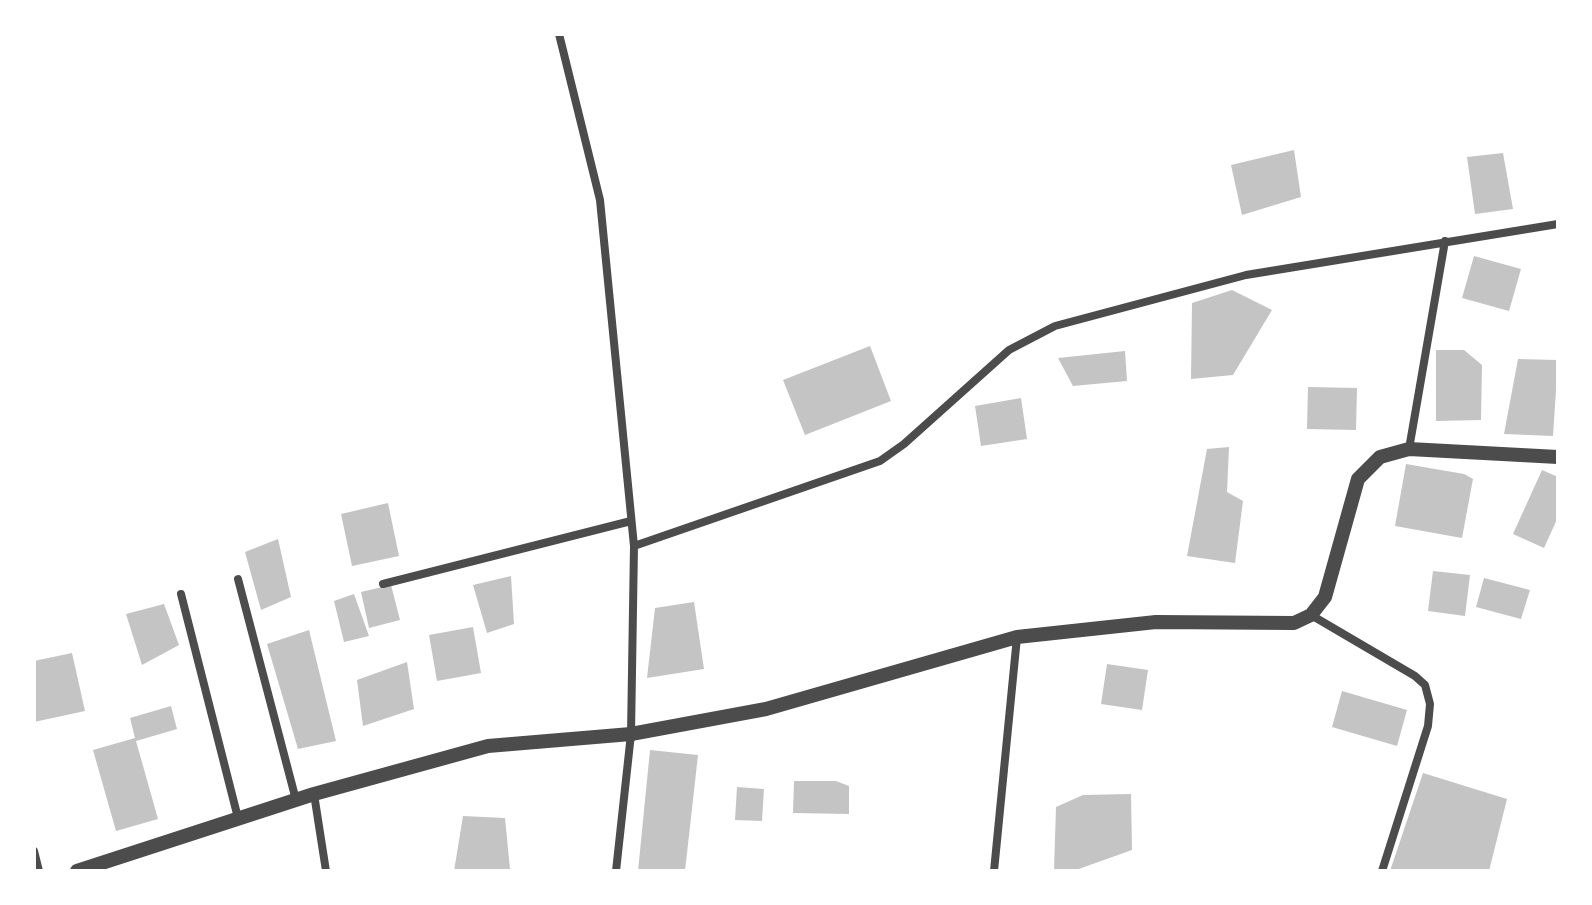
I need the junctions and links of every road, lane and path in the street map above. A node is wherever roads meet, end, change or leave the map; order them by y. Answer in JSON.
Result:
{"nodes":[{"id":1,"x":559,"y":34,"type":"edge"},
{"id":2,"x":1558,"y":224,"type":"edge"},
{"id":3,"x":1445,"y":241,"type":"junction"},
{"id":4,"x":1409,"y":449,"type":"junction"},
{"id":5,"x":1558,"y":457,"type":"edge"},
{"id":6,"x":631,"y":521,"type":"junction"},
{"id":7,"x":634,"y":546,"type":"junction"},
{"id":8,"x":238,"y":579,"type":"dead end"},
{"id":9,"x":383,"y":584,"type":"dead end"},
{"id":10,"x":181,"y":594,"type":"dead end"},
{"id":11,"x":1311,"y":615,"type":"junction"},
{"id":12,"x":1017,"y":637,"type":"junction"},
{"id":13,"x":631,"y":734,"type":"junction"},
{"id":14,"x":314,"y":794,"type":"junction"},
{"id":15,"x":296,"y":800,"type":"junction"},
{"id":16,"x":238,"y":818,"type":"junction"},
{"id":17,"x":34,"y":851,"type":"edge"},
{"id":18,"x":39,"y":871,"type":"edge"},
{"id":19,"x":77,"y":871,"type":"edge"},
{"id":20,"x":326,"y":871,"type":"edge"},
{"id":21,"x":616,"y":871,"type":"edge"},
{"id":22,"x":994,"y":871,"type":"edge"},
{"id":23,"x":1382,"y":871,"type":"edge"}],
"edges":[{"from":1,"to":6,"type":"street"},
{"from":2,"to":3,"type":"street"},
{"from":3,"to":4,"type":"street"},
{"from":3,"to":7,"type":"street"},
{"from":4,"to":5,"type":"street"},
{"from":4,"to":11,"type":"street"},
{"from":6,"to":7,"type":"street"},
{"from":6,"to":9,"type":"street"},
{"from":7,"to":13,"type":"street"},
{"from":8,"to":15,"type":"street"},
{"from":10,"to":16,"type":"street"},
{"from":11,"to":12,"type":"street"},
{"from":11,"to":23,"type":"street"},
{"from":12,"to":13,"type":"street"},
{"from":12,"to":22,"type":"street"},
{"from":13,"to":14,"type":"street"},
{"from":13,"to":21,"type":"street"},
{"from":14,"to":15,"type":"street"},
{"from":14,"to":20,"type":"street"},
{"from":15,"to":16,"type":"street"},
{"from":16,"to":19,"type":"street"},
{"from":17,"to":18,"type":"street"}]}
